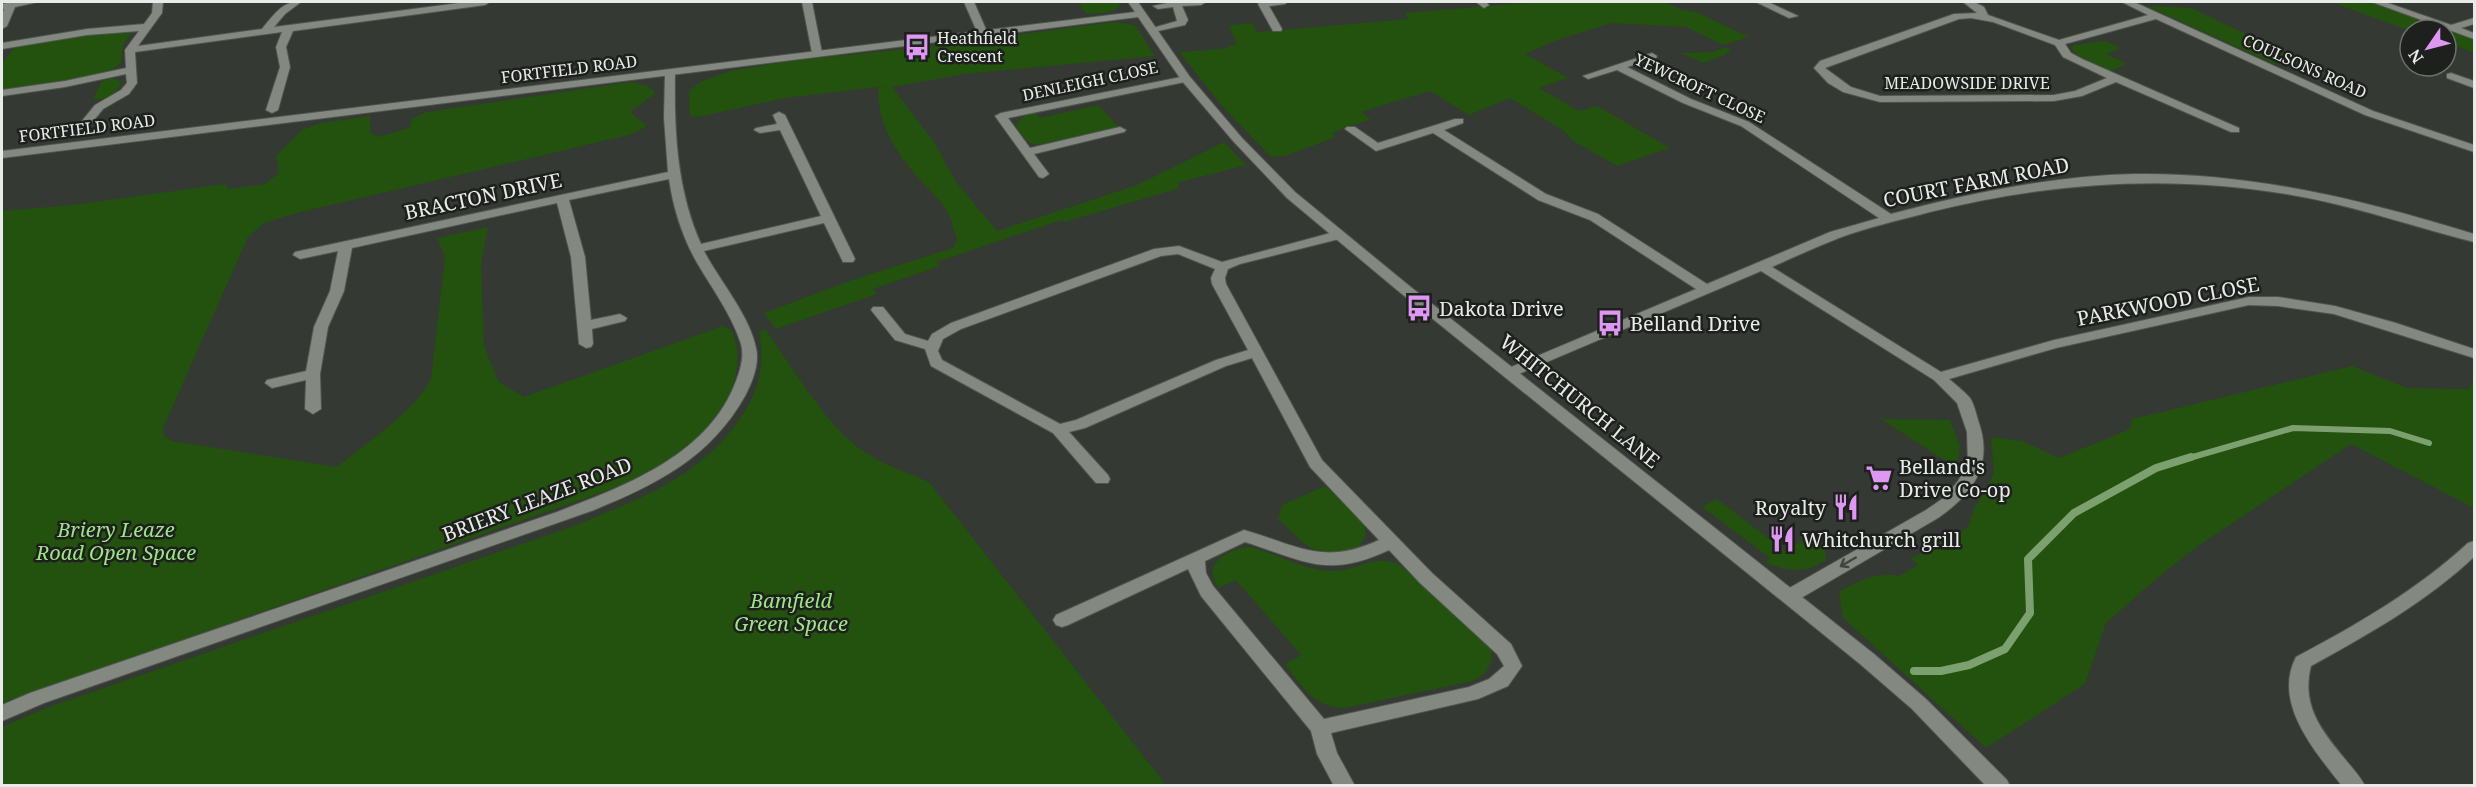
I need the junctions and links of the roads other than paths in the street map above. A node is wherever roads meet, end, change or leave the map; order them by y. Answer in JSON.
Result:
{"nodes":[{"id":1,"x":33,"y":2,"type":"edge"},
{"id":2,"x":158,"y":2,"type":"edge"},
{"id":3,"x":296,"y":2,"type":"edge"},
{"id":4,"x":485,"y":2,"type":"edge"},
{"id":5,"x":807,"y":2,"type":"edge"},
{"id":6,"x":969,"y":2,"type":"edge"},
{"id":7,"x":1133,"y":2,"type":"edge"},
{"id":8,"x":1201,"y":2,"type":"edge"},
{"id":9,"x":1282,"y":2,"type":"edge"},
{"id":10,"x":1761,"y":2,"type":"edge"},
{"id":11,"x":1968,"y":2,"type":"edge"},
{"id":12,"x":2127,"y":2,"type":"edge"},
{"id":13,"x":2377,"y":2,"type":"edge"},
{"id":14,"x":1176,"y":4,"type":"junction"},
{"id":15,"x":6,"y":6,"type":"edge"},
{"id":16,"x":1158,"y":6,"type":"dead end"},
{"id":17,"x":1140,"y":14,"type":"junction"},
{"id":18,"x":1793,"y":16,"type":"dead end"},
{"id":19,"x":1983,"y":16,"type":"junction"},
{"id":20,"x":2156,"y":16,"type":"junction"},
{"id":21,"x":2423,"y":18,"type":"edge"},
{"id":22,"x":2475,"y":21,"type":"edge"},
{"id":23,"x":2,"y":26,"type":"edge"},
{"id":24,"x":2458,"y":26,"type":"edge"},
{"id":25,"x":146,"y":27,"type":"junction"},
{"id":26,"x":289,"y":28,"type":"junction"},
{"id":27,"x":1277,"y":29,"type":"dead end"},
{"id":28,"x":2458,"y":30,"type":"edge"},
{"id":29,"x":266,"y":31,"type":"junction"},
{"id":30,"x":1153,"y":31,"type":"junction"},
{"id":31,"x":983,"y":34,"type":"junction"},
{"id":32,"x":2475,"y":36,"type":"edge"},
{"id":33,"x":2059,"y":43,"type":"junction"},
{"id":34,"x":2,"y":46,"type":"edge"},
{"id":35,"x":130,"y":50,"type":"junction"},
{"id":36,"x":817,"y":53,"type":"junction"},
{"id":37,"x":1652,"y":56,"type":"dead end"},
{"id":38,"x":1618,"y":67,"type":"junction"},
{"id":39,"x":130,"y":70,"type":"junction"},
{"id":40,"x":670,"y":73,"type":"junction"},
{"id":41,"x":1588,"y":76,"type":"dead end"},
{"id":42,"x":2116,"y":78,"type":"junction"},
{"id":43,"x":2457,"y":78,"type":"edge"},
{"id":44,"x":1186,"y":79,"type":"junction"},
{"id":45,"x":2473,"y":83,"type":"edge"},
{"id":46,"x":2,"y":93,"type":"edge"},
{"id":47,"x":993,"y":105,"type":"dead end"},
{"id":48,"x":272,"y":110,"type":"dead end"},
{"id":49,"x":1001,"y":116,"type":"junction"},
{"id":50,"x":1460,"y":121,"type":"dead end"},
{"id":51,"x":1351,"y":129,"type":"dead end"},
{"id":52,"x":1435,"y":129,"type":"junction"},
{"id":53,"x":760,"y":130,"type":"dead end"},
{"id":54,"x":1119,"y":130,"type":"dead end"},
{"id":55,"x":2235,"y":130,"type":"dead end"},
{"id":56,"x":77,"y":134,"type":"dead end"},
{"id":57,"x":2475,"y":149,"type":"edge"},
{"id":58,"x":1026,"y":152,"type":"junction"},
{"id":59,"x":2,"y":155,"type":"edge"},
{"id":60,"x":673,"y":174,"type":"junction"},
{"id":61,"x":1042,"y":174,"type":"dead end"},
{"id":62,"x":562,"y":199,"type":"junction"},
{"id":63,"x":828,"y":218,"type":"junction"},
{"id":64,"x":1888,"y":218,"type":"junction"},
{"id":65,"x":1338,"y":235,"type":"junction"},
{"id":66,"x":2475,"y":237,"type":"edge"},
{"id":67,"x":346,"y":245,"type":"junction"},
{"id":68,"x":696,"y":249,"type":"junction"},
{"id":69,"x":300,"y":255,"type":"dead end"},
{"id":70,"x":848,"y":259,"type":"dead end"},
{"id":71,"x":1760,"y":265,"type":"junction"},
{"id":72,"x":1222,"y":267,"type":"junction"},
{"id":73,"x":1705,"y":289,"type":"junction"},
{"id":74,"x":878,"y":310,"type":"dead end"},
{"id":75,"x":620,"y":318,"type":"dead end"},
{"id":76,"x":584,"y":326,"type":"junction"},
{"id":77,"x":586,"y":344,"type":"dead end"},
{"id":78,"x":933,"y":346,"type":"junction"},
{"id":79,"x":1257,"y":352,"type":"junction"},
{"id":80,"x":2475,"y":354,"type":"edge"},
{"id":81,"x":1509,"y":373,"type":"junction"},
{"id":82,"x":313,"y":374,"type":"junction"},
{"id":83,"x":1939,"y":377,"type":"junction"},
{"id":84,"x":272,"y":383,"type":"dead end"},
{"id":85,"x":313,"y":409,"type":"dead end"},
{"id":86,"x":1058,"y":429,"type":"junction"},
{"id":87,"x":1102,"y":479,"type":"dead end"},
{"id":88,"x":1392,"y":541,"type":"junction"},
{"id":89,"x":2475,"y":547,"type":"edge"},
{"id":90,"x":1196,"y":558,"type":"junction"},
{"id":91,"x":1790,"y":596,"type":"junction"},
{"id":92,"x":1062,"y":620,"type":"dead end"},
{"id":93,"x":2,"y":713,"type":"edge"},
{"id":94,"x":1320,"y":729,"type":"junction"},
{"id":95,"x":1345,"y":786,"type":"edge"},
{"id":96,"x":2000,"y":786,"type":"edge"},
{"id":97,"x":2355,"y":786,"type":"edge"}],
"edges":[{"from":1,"to":15,"type":"street"},
{"from":2,"to":25,"type":"street"},
{"from":3,"to":29,"type":"street"},
{"from":4,"to":26,"type":"street"},
{"from":5,"to":36,"type":"street"},
{"from":6,"to":31,"type":"street"},
{"from":7,"to":17,"type":"street","name":"WHITCHURCH LANE"},
{"from":8,"to":14,"type":"street"},
{"from":9,"to":27,"type":"street"},
{"from":10,"to":18,"type":"street"},
{"from":11,"to":19,"type":"street","name":"MEADOWSIDE DRIVE"},
{"from":12,"to":20,"type":"street","name":"COULSONS ROAD"},
{"from":13,"to":21,"type":"street"},
{"from":14,"to":16,"type":"street"},
{"from":14,"to":30,"type":"street"},
{"from":15,"to":23,"type":"street"},
{"from":17,"to":30,"type":"street","name":"WHITCHURCH LANE"},
{"from":17,"to":31,"type":"street","name":"FORTFIELD ROAD"},
{"from":19,"to":33,"type":"street","name":"MEADOWSIDE DRIVE"},
{"from":19,"to":42,"type":"street","name":"MEADOWSIDE DRIVE"},
{"from":20,"to":33,"type":"street"},
{"from":20,"to":57,"type":"street","name":"COULSONS ROAD"},
{"from":22,"to":24,"type":"street"},
{"from":25,"to":34,"type":"street"},
{"from":25,"to":35,"type":"street"},
{"from":26,"to":29,"type":"street"},
{"from":26,"to":48,"type":"street"},
{"from":28,"to":32,"type":"street"},
{"from":29,"to":35,"type":"street"},
{"from":30,"to":44,"type":"street","name":"WHITCHURCH LANE"},
{"from":31,"to":36,"type":"street","name":"FORTFIELD ROAD"},
{"from":33,"to":42,"type":"street","name":"MEADOWSIDE DRIVE"},
{"from":35,"to":39,"type":"street"},
{"from":36,"to":40,"type":"street","name":"FORTFIELD ROAD"},
{"from":37,"to":38,"type":"street","name":"YEWCROFT CLOSE"},
{"from":38,"to":41,"type":"street","name":"YEWCROFT CLOSE"},
{"from":38,"to":64,"type":"street","name":"YEWCROFT CLOSE"},
{"from":39,"to":46,"type":"street"},
{"from":39,"to":56,"type":"street"},
{"from":40,"to":59,"type":"street","name":"FORTFIELD ROAD"},
{"from":40,"to":60,"type":"street","name":"BRIERY LEAZE ROAD"},
{"from":42,"to":55,"type":"street","name":"MEADOWSIDE DRIVE"},
{"from":43,"to":45,"type":"street"},
{"from":44,"to":49,"type":"street","name":"DENLEIGH CLOSE"},
{"from":44,"to":65,"type":"street","name":"WHITCHURCH LANE"},
{"from":47,"to":49,"type":"street","name":"DENLEIGH CLOSE"},
{"from":49,"to":58,"type":"street","name":"DENLEIGH CLOSE"},
{"from":50,"to":52,"type":"street"},
{"from":51,"to":52,"type":"street"},
{"from":52,"to":73,"type":"street"},
{"from":53,"to":63,"type":"street"},
{"from":54,"to":58,"type":"street"},
{"from":58,"to":61,"type":"street","name":"DENLEIGH CLOSE"},
{"from":60,"to":62,"type":"street","name":"BRACTON DRIVE"},
{"from":60,"to":68,"type":"street","name":"BRIERY LEAZE ROAD"},
{"from":62,"to":67,"type":"street","name":"BRACTON DRIVE"},
{"from":62,"to":76,"type":"street"},
{"from":63,"to":68,"type":"street"},
{"from":63,"to":70,"type":"street"},
{"from":64,"to":66,"type":"street","name":"COURT FARM ROAD"},
{"from":64,"to":71,"type":"street","name":"COURT FARM ROAD"},
{"from":65,"to":72,"type":"street"},
{"from":65,"to":81,"type":"street","name":"WHITCHURCH LANE"},
{"from":67,"to":69,"type":"street","name":"BRACTON DRIVE"},
{"from":67,"to":82,"type":"street"},
{"from":68,"to":93,"type":"street","name":"BRIERY LEAZE ROAD"},
{"from":71,"to":73,"type":"street","name":"COURT FARM ROAD"},
{"from":71,"to":83,"type":"street"},
{"from":72,"to":78,"type":"street"},
{"from":72,"to":79,"type":"street"},
{"from":73,"to":81,"type":"street","name":"COURT FARM ROAD"},
{"from":74,"to":78,"type":"street"},
{"from":75,"to":76,"type":"street"},
{"from":76,"to":77,"type":"street"},
{"from":78,"to":86,"type":"street"},
{"from":79,"to":86,"type":"street"},
{"from":79,"to":88,"type":"street"},
{"from":80,"to":83,"type":"street","name":"PARKWOOD CLOSE"},
{"from":81,"to":91,"type":"street","name":"WHITCHURCH LANE"},
{"from":82,"to":84,"type":"street"},
{"from":82,"to":85,"type":"street"},
{"from":83,"to":91,"type":"street","one_way":true},
{"from":86,"to":87,"type":"street"},
{"from":88,"to":90,"type":"street"},
{"from":88,"to":94,"type":"street"},
{"from":89,"to":97,"type":"street"},
{"from":90,"to":92,"type":"street"},
{"from":90,"to":94,"type":"street"},
{"from":91,"to":96,"type":"street","name":"WHITCHURCH LANE"},
{"from":94,"to":95,"type":"street"}]}
